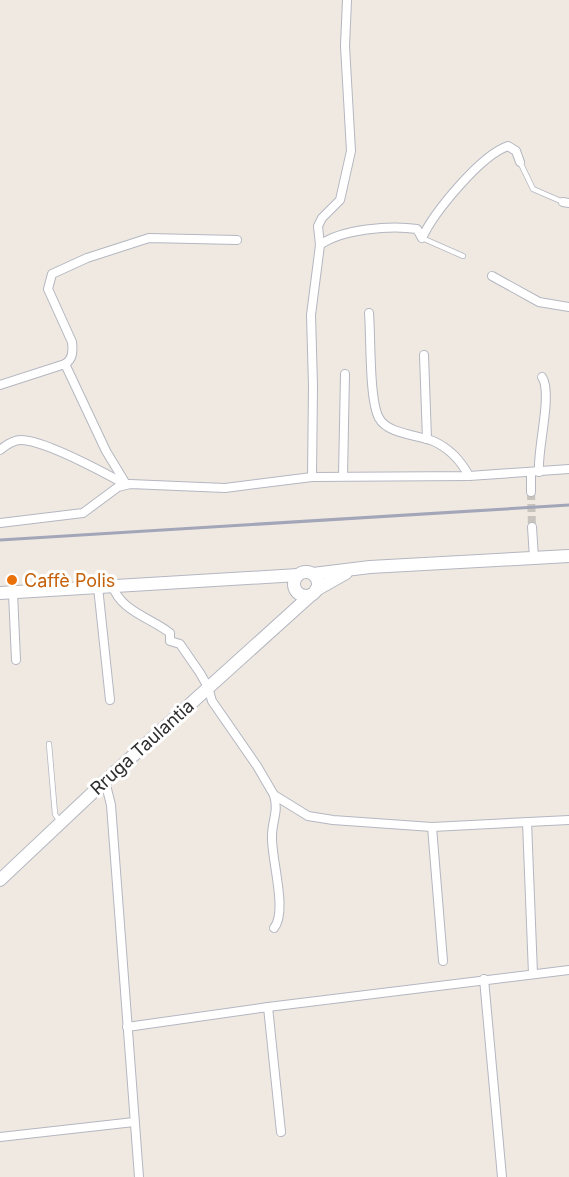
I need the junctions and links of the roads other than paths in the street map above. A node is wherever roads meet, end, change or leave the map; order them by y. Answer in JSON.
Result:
{"nodes":[{"id":1,"x":347,"y":0,"type":"edge"},
{"id":2,"x":520,"y":162,"type":"joint"},
{"id":3,"x":566,"y":202,"type":"edge"},
{"id":4,"x":422,"y":238,"type":"junction"},
{"id":5,"x":237,"y":240,"type":"dead end"},
{"id":6,"x":320,"y":245,"type":"junction"},
{"id":7,"x":463,"y":256,"type":"dead end"},
{"id":8,"x":492,"y":276,"type":"dead end"},
{"id":9,"x":569,"y":307,"type":"edge"},
{"id":10,"x":369,"y":313,"type":"dead end"},
{"id":11,"x":424,"y":355,"type":"dead end"},
{"id":12,"x":65,"y":364,"type":"junction"},
{"id":13,"x":345,"y":374,"type":"dead end"},
{"id":14,"x":542,"y":377,"type":"dead end"},
{"id":15,"x":0,"y":385,"type":"edge"},
{"id":16,"x":427,"y":439,"type":"junction"},
{"id":17,"x":0,"y":450,"type":"edge"},
{"id":18,"x":569,"y":469,"type":"edge"},
{"id":19,"x":535,"y":473,"type":"junction"},
{"id":20,"x":343,"y":476,"type":"junction"},
{"id":21,"x":469,"y":476,"type":"junction"},
{"id":22,"x":312,"y":477,"type":"junction"},
{"id":23,"x":126,"y":484,"type":"junction"},
{"id":24,"x":531,"y":492,"type":"tunnel mouth"},
{"id":25,"x":0,"y":523,"type":"edge"},
{"id":26,"x":532,"y":527,"type":"tunnel mouth"},
{"id":27,"x":569,"y":556,"type":"edge"},
{"id":28,"x":534,"y":558,"type":"junction"},
{"id":29,"x":350,"y":570,"type":"junction"},
{"id":30,"x":313,"y":574,"type":"junction"},
{"id":31,"x":298,"y":575,"type":"junction"},
{"id":32,"x":274,"y":577,"type":"junction"},
{"id":33,"x":113,"y":586,"type":"junction"},
{"id":34,"x":98,"y":587,"type":"junction"},
{"id":35,"x":296,"y":590,"type":"junction"},
{"id":36,"x":6,"y":593,"type":"edge"},
{"id":37,"x":314,"y":593,"type":"junction"},
{"id":38,"x":286,"y":617,"type":"junction"},
{"id":39,"x":16,"y":660,"type":"dead end"},
{"id":40,"x":208,"y":687,"type":"junction"},
{"id":41,"x":110,"y":700,"type":"dead end"},
{"id":42,"x":49,"y":744,"type":"dead end"},
{"id":43,"x":105,"y":781,"type":"junction"},
{"id":44,"x":274,"y":795,"type":"junction"},
{"id":45,"x":569,"y":820,"type":"edge"},
{"id":46,"x":60,"y":822,"type":"junction"},
{"id":47,"x":527,"y":822,"type":"junction"},
{"id":48,"x":432,"y":827,"type":"junction"},
{"id":49,"x":0,"y":880,"type":"edge"},
{"id":50,"x":274,"y":928,"type":"dead end"},
{"id":51,"x":443,"y":961,"type":"dead end"},
{"id":52,"x":569,"y":970,"type":"edge"},
{"id":53,"x":533,"y":974,"type":"junction"},
{"id":54,"x":484,"y":979,"type":"junction"},
{"id":55,"x":268,"y":1008,"type":"junction"},
{"id":56,"x":128,"y":1027,"type":"junction"},
{"id":57,"x":134,"y":1122,"type":"junction"},
{"id":58,"x":281,"y":1132,"type":"dead end"},
{"id":59,"x":0,"y":1137,"type":"edge"},
{"id":60,"x":139,"y":1177,"type":"edge"},
{"id":61,"x":502,"y":1177,"type":"edge"}],
"edges":[{"from":1,"to":6,"type":"street"},
{"from":2,"to":3,"type":"lane"},
{"from":2,"to":4,"type":"street"},
{"from":4,"to":6,"type":"street"},
{"from":4,"to":7,"type":"lane"},
{"from":5,"to":12,"type":"street"},
{"from":6,"to":22,"type":"street"},
{"from":8,"to":9,"type":"street"},
{"from":10,"to":16,"type":"street"},
{"from":11,"to":16,"type":"street"},
{"from":12,"to":15,"type":"street"},
{"from":12,"to":23,"type":"street"},
{"from":13,"to":20,"type":"street"},
{"from":14,"to":19,"type":"street"},
{"from":16,"to":21,"type":"street"},
{"from":17,"to":23,"type":"street"},
{"from":18,"to":19,"type":"street"},
{"from":19,"to":21,"type":"street"},
{"from":19,"to":24,"type":"street"},
{"from":20,"to":21,"type":"street"},
{"from":20,"to":22,"type":"street"},
{"from":22,"to":23,"type":"street"},
{"from":23,"to":25,"type":"street"},
{"from":26,"to":28,"type":"street"},
{"from":27,"to":28,"type":"main road"},
{"from":28,"to":29,"type":"main road"},
{"from":29,"to":30,"type":"main road"},
{"from":29,"to":37,"type":"main road","name":"Rruga Taulantia"},
{"from":30,"to":31,"type":"main road"},
{"from":30,"to":37,"type":"main road"},
{"from":31,"to":32,"type":"main road"},
{"from":31,"to":35,"type":"main road"},
{"from":32,"to":33,"type":"main road"},
{"from":32,"to":35,"type":"main road"},
{"from":33,"to":34,"type":"main road"},
{"from":33,"to":40,"type":"street"},
{"from":34,"to":36,"type":"main road"},
{"from":34,"to":41,"type":"street"},
{"from":35,"to":37,"type":"main road"},
{"from":35,"to":38,"type":"main road","name":"Rruga Taulantia"},
{"from":36,"to":39,"type":"street"},
{"from":37,"to":38,"type":"main road","name":"Rruga Taulantia"},
{"from":38,"to":40,"type":"main road","name":"Rruga Taulantia"},
{"from":40,"to":43,"type":"main road","name":"Rruga Taulantia"},
{"from":40,"to":44,"type":"street"},
{"from":42,"to":46,"type":"lane"},
{"from":43,"to":46,"type":"main road","name":"Rruga Taulantia"},
{"from":43,"to":56,"type":"street"},
{"from":44,"to":48,"type":"street"},
{"from":44,"to":50,"type":"street"},
{"from":45,"to":47,"type":"street"},
{"from":46,"to":49,"type":"main road","name":"Rruga Taulantia"},
{"from":47,"to":48,"type":"street"},
{"from":47,"to":53,"type":"street"},
{"from":48,"to":51,"type":"street"},
{"from":52,"to":53,"type":"street"},
{"from":53,"to":54,"type":"street"},
{"from":54,"to":55,"type":"street"},
{"from":54,"to":61,"type":"street"},
{"from":55,"to":56,"type":"street"},
{"from":55,"to":58,"type":"street"},
{"from":56,"to":57,"type":"street"},
{"from":57,"to":59,"type":"street"},
{"from":57,"to":60,"type":"street"}]}
